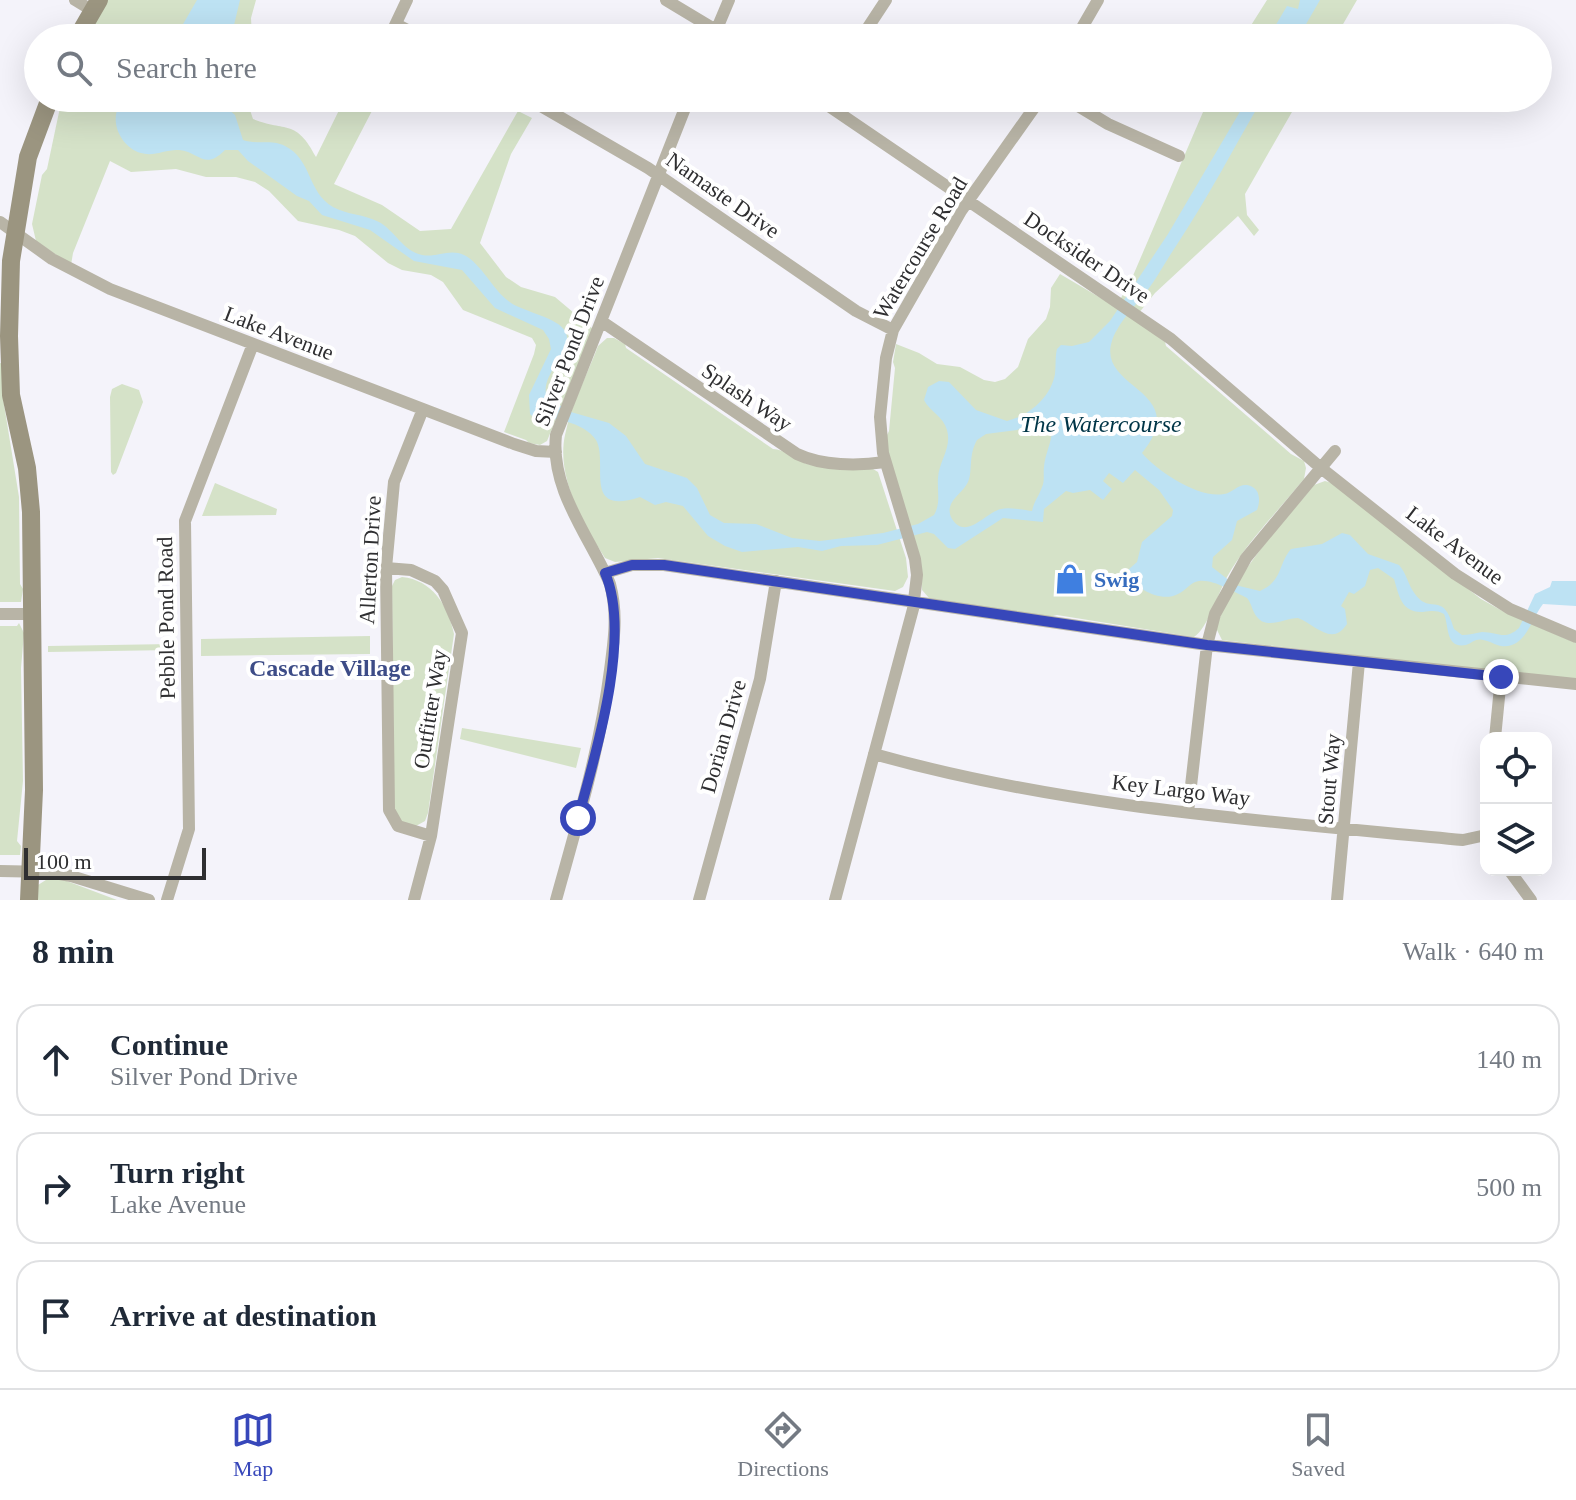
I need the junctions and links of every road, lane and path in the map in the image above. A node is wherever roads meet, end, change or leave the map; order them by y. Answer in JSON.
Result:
{"nodes":[{"id":1,"x":75,"y":0,"type":"edge"},
{"id":2,"x":407,"y":0,"type":"edge"},
{"id":3,"x":666,"y":0,"type":"edge"},
{"id":4,"x":729,"y":0,"type":"edge"},
{"id":5,"x":886,"y":0,"type":"edge"},
{"id":6,"x":1098,"y":0,"type":"edge"},
{"id":7,"x":96,"y":6,"type":"edge"},
{"id":8,"x":85,"y":24,"type":"edge"},
{"id":9,"x":396,"y":24,"type":"edge"},
{"id":10,"x":701,"y":24,"type":"edge"},
{"id":11,"x":719,"y":24,"type":"edge"},
{"id":12,"x":870,"y":24,"type":"edge"},
{"id":13,"x":1084,"y":24,"type":"edge"},
{"id":14,"x":45,"y":112,"type":"edge"},
{"id":15,"x":551,"y":112,"type":"edge"},
{"id":16,"x":683,"y":112,"type":"edge"},
{"id":17,"x":838,"y":112,"type":"edge"},
{"id":18,"x":1031,"y":112,"type":"edge"},
{"id":19,"x":1088,"y":112,"type":"edge"},
{"id":20,"x":1179,"y":156,"type":"dead end"},
{"id":21,"x":658,"y":175,"type":"junction"},
{"id":22,"x":969,"y":201,"type":"junction"},
{"id":23,"x":0,"y":222,"type":"edge"},
{"id":24,"x":16,"y":234,"type":"junction"},
{"id":25,"x":601,"y":321,"type":"junction"},
{"id":26,"x":893,"y":330,"type":"junction"},
{"id":27,"x":253,"y":344,"type":"junction"},
{"id":28,"x":423,"y":409,"type":"junction"},
{"id":29,"x":1335,"y":451,"type":"dead end"},
{"id":30,"x":556,"y":452,"type":"junction"},
{"id":31,"x":885,"y":462,"type":"junction"},
{"id":32,"x":1321,"y":468,"type":"junction"},
{"id":33,"x":386,"y":568,"type":"junction"},
{"id":34,"x":605,"y":573,"type":"junction"},
{"id":35,"x":776,"y":581,"type":"junction"},
{"id":36,"x":914,"y":603,"type":"junction"},
{"id":37,"x":0,"y":614,"type":"edge"},
{"id":38,"x":31,"y":614,"type":"junction"},
{"id":39,"x":1576,"y":637,"type":"edge"},
{"id":40,"x":1207,"y":645,"type":"junction"},
{"id":41,"x":1359,"y":662,"type":"junction"},
{"id":42,"x":1501,"y":677,"type":"junction"},
{"id":43,"x":1576,"y":684,"type":"edge"},
{"id":44,"x":1496,"y":732,"type":"edge"},
{"id":45,"x":874,"y":754,"type":"junction"},
{"id":46,"x":1188,"y":812,"type":"junction"},
{"id":47,"x":1345,"y":829,"type":"junction"},
{"id":48,"x":431,"y":836,"type":"junction"},
{"id":49,"x":1480,"y":836,"type":"edge"},
{"id":50,"x":0,"y":871,"type":"edge"},
{"id":51,"x":31,"y":871,"type":"junction"},
{"id":52,"x":1513,"y":876,"type":"edge"},
{"id":53,"x":29,"y":900,"type":"edge"},
{"id":54,"x":149,"y":900,"type":"edge"},
{"id":55,"x":167,"y":900,"type":"edge"},
{"id":56,"x":414,"y":900,"type":"edge"},
{"id":57,"x":556,"y":900,"type":"edge"},
{"id":58,"x":699,"y":900,"type":"edge"},
{"id":59,"x":835,"y":900,"type":"edge"},
{"id":60,"x":1337,"y":900,"type":"edge"},
{"id":61,"x":1531,"y":900,"type":"edge"}],
"edges":[{"from":1,"to":7,"type":"street"},
{"from":2,"to":9,"type":"street"},
{"from":3,"to":10,"type":"street"},
{"from":4,"to":11,"type":"street"},
{"from":5,"to":12,"type":"street"},
{"from":6,"to":13,"type":"street"},
{"from":7,"to":8,"type":"street"},
{"from":14,"to":24,"type":"street"},
{"from":15,"to":21,"type":"street","name":"Namaste Drive"},
{"from":16,"to":21,"type":"street","name":"Silver Pond Drive"},
{"from":17,"to":22,"type":"street","name":"Docksider Drive"},
{"from":18,"to":22,"type":"street","name":"Watercourse Road"},
{"from":19,"to":20,"type":"street"},
{"from":21,"to":25,"type":"street","name":"Silver Pond Drive"},
{"from":21,"to":26,"type":"street","name":"Namaste Drive"},
{"from":22,"to":26,"type":"street","name":"Watercourse Road"},
{"from":22,"to":32,"type":"street","name":"Docksider Drive"},
{"from":23,"to":24,"type":"street","name":"Lake Avenue"},
{"from":24,"to":27,"type":"street","name":"Lake Avenue"},
{"from":24,"to":38,"type":"street"},
{"from":25,"to":30,"type":"street","name":"Silver Pond Drive"},
{"from":25,"to":31,"type":"street","name":"Splash Way"},
{"from":26,"to":31,"type":"street","name":"Watercourse Road"},
{"from":27,"to":28,"type":"street","name":"Lake Avenue"},
{"from":27,"to":55,"type":"street","name":"Pebble Pond Road"},
{"from":28,"to":30,"type":"street","name":"Lake Avenue"},
{"from":28,"to":33,"type":"street","name":"Allerton Drive"},
{"from":29,"to":32,"type":"street"},
{"from":30,"to":34,"type":"street","name":"Silver Pond Drive"},
{"from":31,"to":36,"type":"street","name":"Watercourse Road"},
{"from":32,"to":39,"type":"street","name":"Lake Avenue"},
{"from":32,"to":40,"type":"street"},
{"from":33,"to":48,"type":"street","name":"Allerton Drive"},
{"from":33,"to":48,"type":"street","name":"Outfitter Way"},
{"from":34,"to":35,"type":"street"},
{"from":34,"to":57,"type":"street","name":"Silver Pond Drive"},
{"from":35,"to":36,"type":"street"},
{"from":35,"to":58,"type":"street","name":"Dorian Drive"},
{"from":36,"to":40,"type":"street"},
{"from":36,"to":45,"type":"street","name":"Watercourse Road"},
{"from":37,"to":38,"type":"street"},
{"from":38,"to":51,"type":"street"},
{"from":40,"to":41,"type":"street"},
{"from":40,"to":46,"type":"street"},
{"from":41,"to":42,"type":"street"},
{"from":41,"to":47,"type":"street","name":"Stout Way"},
{"from":42,"to":43,"type":"street"},
{"from":42,"to":44,"type":"street"},
{"from":45,"to":46,"type":"street","name":"Key Largo Way"},
{"from":45,"to":59,"type":"street","name":"Watercourse Road"},
{"from":46,"to":47,"type":"street","name":"Key Largo Way"},
{"from":47,"to":49,"type":"street","name":"Key Largo Way"},
{"from":47,"to":60,"type":"street","name":"Stout Way"},
{"from":48,"to":56,"type":"street","name":"Outfitter Way"},
{"from":50,"to":51,"type":"street"},
{"from":51,"to":53,"type":"street"},
{"from":51,"to":54,"type":"street"},
{"from":52,"to":61,"type":"street"}]}
